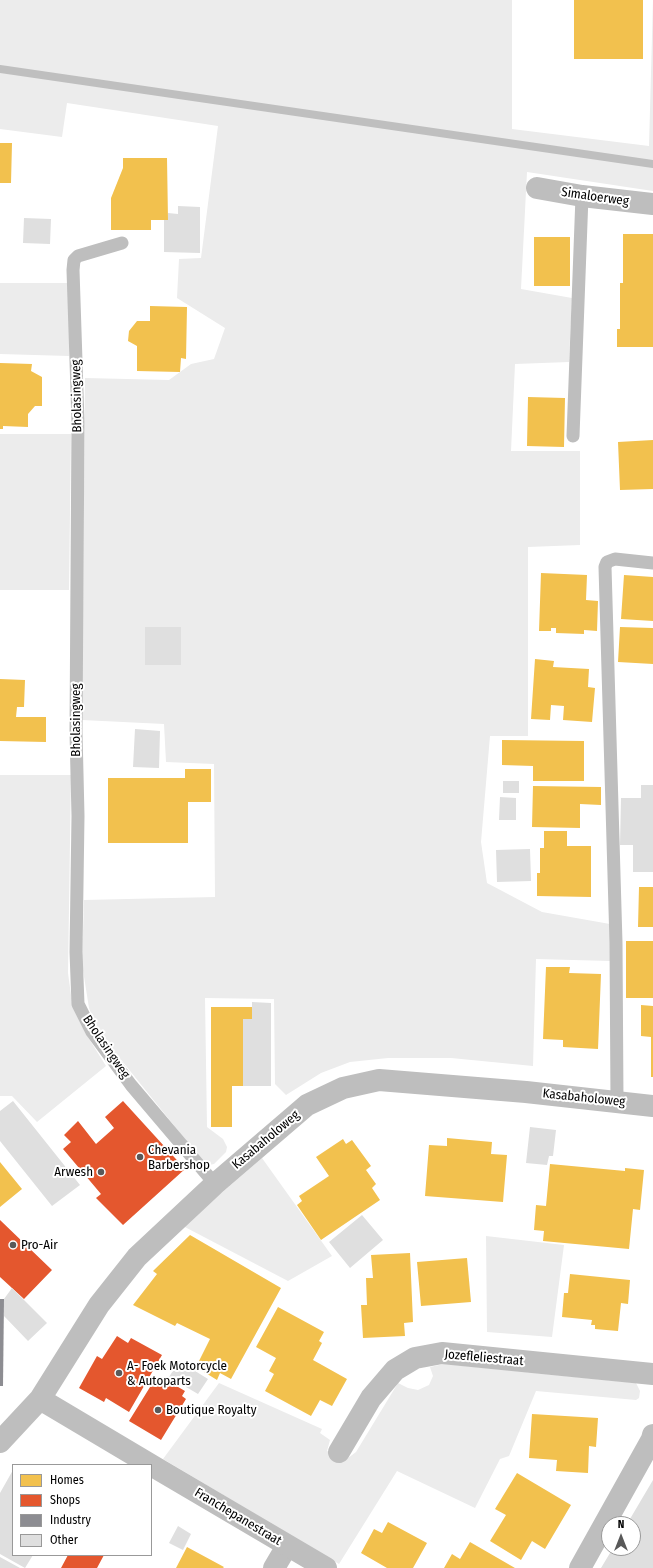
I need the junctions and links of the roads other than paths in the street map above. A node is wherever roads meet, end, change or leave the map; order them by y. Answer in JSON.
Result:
{"nodes":[{"id":1,"x":537,"y":188,"type":"dead end"},
{"id":2,"x":582,"y":196,"type":"junction"},
{"id":3,"x":653,"y":204,"type":"edge"},
{"id":4,"x":122,"y":244,"type":"dead end"},
{"id":5,"x":573,"y":436,"type":"dead end"},
{"id":6,"x":653,"y":563,"type":"edge"},
{"id":7,"x":616,"y":1102,"type":"junction"},
{"id":8,"x":653,"y":1106,"type":"edge"},
{"id":9,"x":215,"y":1184,"type":"junction"},
{"id":10,"x":653,"y":1374,"type":"edge"},
{"id":11,"x":40,"y":1399,"type":"junction"},
{"id":12,"x":653,"y":1435,"type":"edge"},
{"id":13,"x":0,"y":1442,"type":"edge"},
{"id":14,"x":339,"y":1452,"type":"dead end"},
{"id":15,"x":149,"y":1464,"type":"edge"},
{"id":16,"x":152,"y":1466,"type":"edge"},
{"id":17,"x":287,"y":1546,"type":"junction"},
{"id":18,"x":274,"y":1568,"type":"edge"},
{"id":19,"x":326,"y":1568,"type":"edge"},
{"id":20,"x":580,"y":1568,"type":"edge"}],
"edges":[{"from":1,"to":2,"type":"street","name":"Simaloerweg"},
{"from":2,"to":3,"type":"street","name":"Simaloerweg"},
{"from":2,"to":5,"type":"lane"},
{"from":4,"to":9,"type":"lane","name":"Bholasingweg"},
{"from":6,"to":7,"type":"lane"},
{"from":7,"to":8,"type":"street","name":"Kasabaholoweg"},
{"from":7,"to":9,"type":"street","name":"Kasabaholoweg"},
{"from":9,"to":11,"type":"street","name":"Kasabaholoweg"},
{"from":10,"to":14,"type":"street","name":"Jozefleliestraat"},
{"from":11,"to":13,"type":"street","name":"Kasabaholoweg"},
{"from":11,"to":15,"type":"street","name":"Franchepanestraat"},
{"from":12,"to":20,"type":"street"},
{"from":16,"to":17,"type":"street","name":"Franchepanestraat"},
{"from":17,"to":18,"type":"street"},
{"from":17,"to":19,"type":"street","name":"Franchepanestraat"}]}
